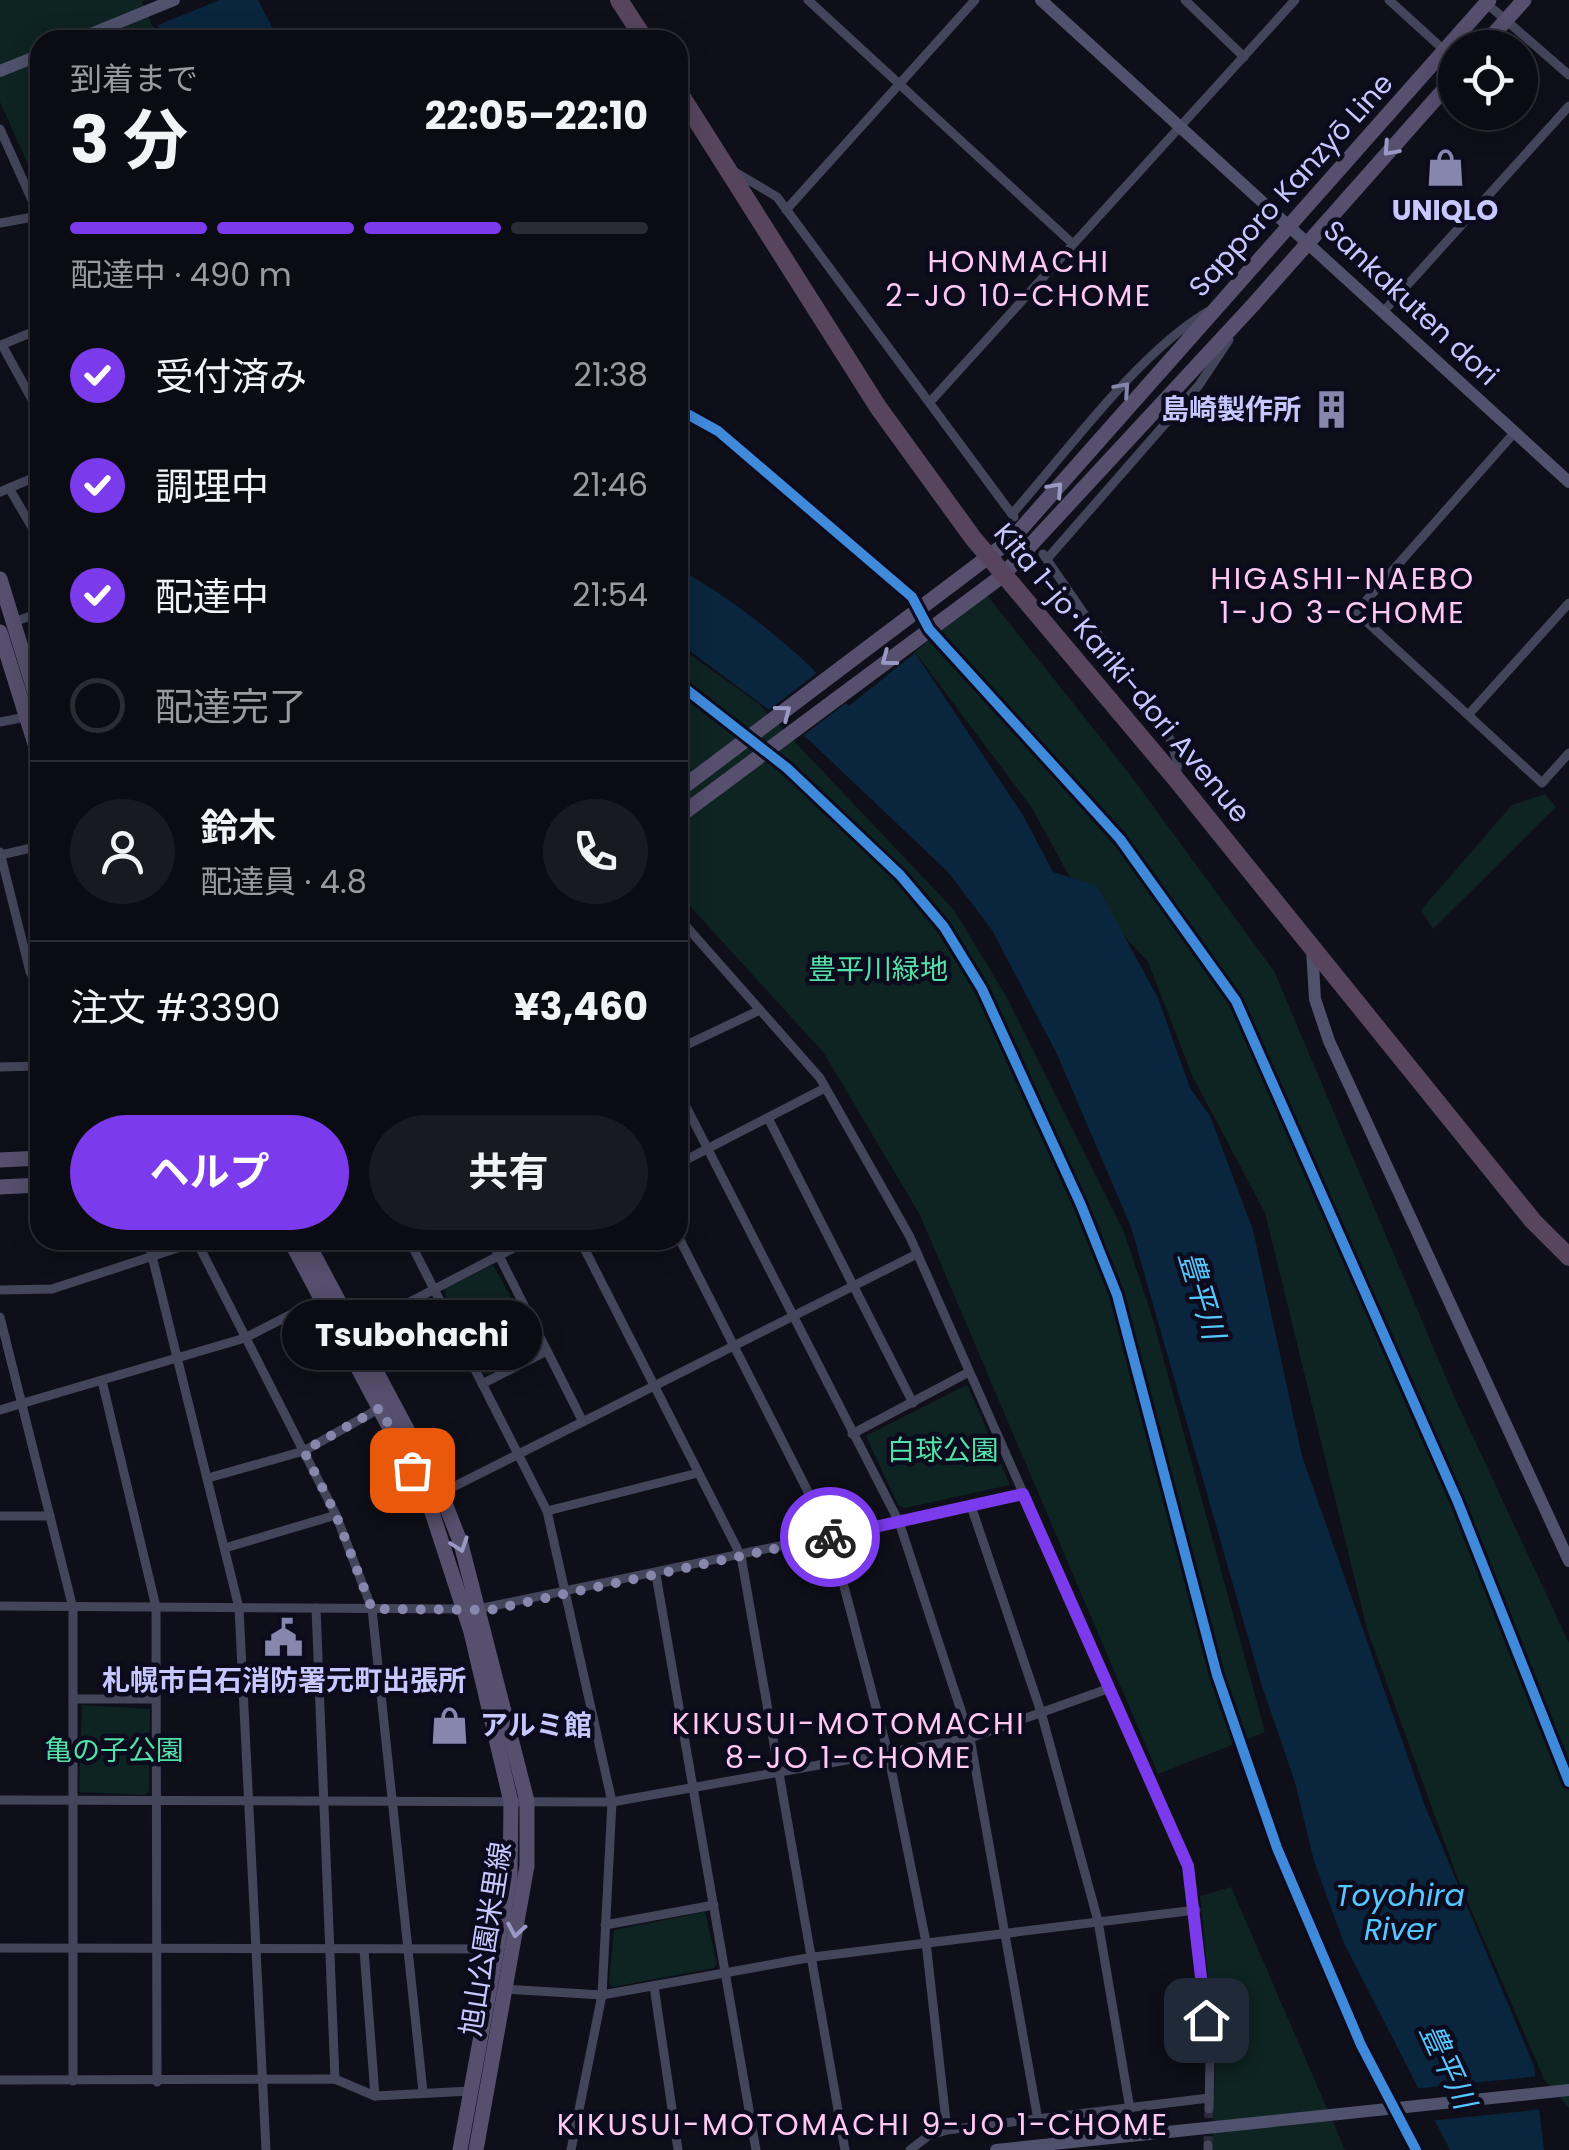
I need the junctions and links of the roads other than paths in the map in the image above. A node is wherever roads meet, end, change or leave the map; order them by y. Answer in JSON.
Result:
{"nodes":[{"id":1,"x":174,"y":0,"type":"edge"},
{"id":2,"x":619,"y":0,"type":"edge"},
{"id":3,"x":808,"y":0,"type":"edge"},
{"id":4,"x":975,"y":0,"type":"edge"},
{"id":5,"x":1041,"y":0,"type":"edge"},
{"id":6,"x":1185,"y":0,"type":"edge"},
{"id":7,"x":1203,"y":0,"type":"edge"},
{"id":8,"x":1295,"y":0,"type":"edge"},
{"id":9,"x":1389,"y":0,"type":"edge"},
{"id":10,"x":1524,"y":0,"type":"edge"},
{"id":11,"x":1486,"y":1,"type":"edge"},
{"id":12,"x":1194,"y":9,"type":"junction"},
{"id":13,"x":1506,"y":20,"type":"junction"},
{"id":14,"x":100,"y":30,"type":"edge"},
{"id":15,"x":638,"y":30,"type":"edge"},
{"id":16,"x":1461,"y":30,"type":"edge"},
{"id":17,"x":1497,"y":30,"type":"edge"},
{"id":18,"x":1438,"y":45,"type":"edge"},
{"id":19,"x":1244,"y":57,"type":"junction"},
{"id":20,"x":1438,"y":57,"type":"edge"},
{"id":21,"x":30,"y":58,"type":"edge"},
{"id":22,"x":0,"y":71,"type":"edge"},
{"id":23,"x":1569,"y":75,"type":"edge"},
{"id":24,"x":900,"y":82,"type":"junction"},
{"id":25,"x":1438,"y":96,"type":"edge"},
{"id":26,"x":688,"y":106,"type":"edge"},
{"id":27,"x":1569,"y":106,"type":"edge"},
{"id":28,"x":1180,"y":127,"type":"junction"},
{"id":29,"x":0,"y":129,"type":"edge"},
{"id":30,"x":729,"y":168,"type":"junction"},
{"id":31,"x":30,"y":195,"type":"edge"},
{"id":32,"x":786,"y":210,"type":"junction"},
{"id":33,"x":30,"y":218,"type":"edge"},
{"id":34,"x":0,"y":223,"type":"edge"},
{"id":35,"x":1290,"y":224,"type":"junction"},
{"id":36,"x":1072,"y":244,"type":"junction"},
{"id":37,"x":1308,"y":244,"type":"junction"},
{"id":38,"x":1253,"y":305,"type":"junction"},
{"id":39,"x":1215,"y":308,"type":"junction"},
{"id":40,"x":1383,"y":312,"type":"junction"},
{"id":41,"x":30,"y":333,"type":"edge"},
{"id":42,"x":1,"y":345,"type":"edge"},
{"id":43,"x":30,"y":394,"type":"edge"},
{"id":44,"x":930,"y":402,"type":"junction"},
{"id":45,"x":1515,"y":432,"type":"junction"},
{"id":46,"x":30,"y":480,"type":"edge"},
{"id":47,"x":1569,"y":482,"type":"edge"},
{"id":48,"x":4,"y":490,"type":"edge"},
{"id":49,"x":30,"y":527,"type":"edge"},
{"id":50,"x":988,"y":559,"type":"junction"},
{"id":51,"x":1002,"y":576,"type":"junction"},
{"id":52,"x":0,"y":579,"type":"edge"},
{"id":53,"x":1569,"y":603,"type":"edge"},
{"id":54,"x":30,"y":617,"type":"edge"},
{"id":55,"x":6,"y":627,"type":"edge"},
{"id":56,"x":30,"y":703,"type":"edge"},
{"id":57,"x":30,"y":714,"type":"edge"},
{"id":58,"x":1469,"y":714,"type":"junction"},
{"id":59,"x":0,"y":722,"type":"edge"},
{"id":60,"x":1569,"y":753,"type":"edge"},
{"id":61,"x":1176,"y":779,"type":"junction"},
{"id":62,"x":688,"y":784,"type":"edge"},
{"id":63,"x":688,"y":810,"type":"edge"},
{"id":64,"x":30,"y":848,"type":"edge"},
{"id":65,"x":0,"y":854,"type":"edge"},
{"id":66,"x":16,"y":915,"type":"junction"},
{"id":67,"x":0,"y":918,"type":"edge"},
{"id":68,"x":690,"y":930,"type":"edge"},
{"id":69,"x":1312,"y":948,"type":"junction"},
{"id":70,"x":30,"y":972,"type":"edge"},
{"id":71,"x":760,"y":1010,"type":"junction"},
{"id":72,"x":688,"y":1045,"type":"edge"},
{"id":73,"x":30,"y":1066,"type":"edge"},
{"id":74,"x":0,"y":1067,"type":"edge"},
{"id":75,"x":825,"y":1088,"type":"junction"},
{"id":76,"x":688,"y":1110,"type":"edge"},
{"id":77,"x":768,"y":1118,"type":"junction"},
{"id":78,"x":707,"y":1149,"type":"junction"},
{"id":79,"x":30,"y":1158,"type":"edge"},
{"id":80,"x":688,"y":1159,"type":"edge"},
{"id":81,"x":0,"y":1160,"type":"edge"},
{"id":82,"x":30,"y":1186,"type":"edge"},
{"id":83,"x":0,"y":1188,"type":"edge"},
{"id":84,"x":150,"y":1250,"type":"edge"},
{"id":85,"x":174,"y":1250,"type":"edge"},
{"id":86,"x":203,"y":1250,"type":"edge"},
{"id":87,"x":295,"y":1250,"type":"edge"},
{"id":88,"x":310,"y":1250,"type":"edge"},
{"id":89,"x":413,"y":1250,"type":"edge"},
{"id":90,"x":496,"y":1250,"type":"edge"},
{"id":91,"x":510,"y":1250,"type":"edge"},
{"id":92,"x":585,"y":1250,"type":"edge"},
{"id":93,"x":685,"y":1250,"type":"edge"},
{"id":94,"x":917,"y":1254,"type":"junction"},
{"id":95,"x":499,"y":1256,"type":"junction"},
{"id":96,"x":1569,"y":1257,"type":"edge"},
{"id":97,"x":152,"y":1258,"type":"junction"},
{"id":98,"x":851,"y":1284,"type":"junction"},
{"id":99,"x":434,"y":1289,"type":"junction"},
{"id":100,"x":0,"y":1290,"type":"edge"},
{"id":101,"x":321,"y":1299,"type":"junction"},
{"id":102,"x":792,"y":1316,"type":"junction"},
{"id":103,"x":0,"y":1317,"type":"edge"},
{"id":104,"x":348,"y":1334,"type":"junction"},
{"id":105,"x":245,"y":1338,"type":"junction"},
{"id":106,"x":734,"y":1345,"type":"junction"},
{"id":107,"x":547,"y":1351,"type":"junction"},
{"id":108,"x":177,"y":1359,"type":"junction"},
{"id":109,"x":968,"y":1372,"type":"junction"},
{"id":110,"x":102,"y":1381,"type":"junction"},
{"id":111,"x":482,"y":1384,"type":"junction"},
{"id":112,"x":654,"y":1386,"type":"junction"},
{"id":113,"x":913,"y":1403,"type":"junction"},
{"id":114,"x":22,"y":1404,"type":"junction"},
{"id":115,"x":380,"y":1408,"type":"junction"},
{"id":116,"x":0,"y":1410,"type":"edge"},
{"id":117,"x":583,"y":1422,"type":"junction"},
{"id":118,"x":852,"y":1434,"type":"junction"},
{"id":119,"x":304,"y":1451,"type":"junction"},
{"id":120,"x":518,"y":1454,"type":"junction"},
{"id":121,"x":698,"y":1473,"type":"junction"},
{"id":122,"x":208,"y":1478,"type":"junction"},
{"id":123,"x":441,"y":1493,"type":"junction"},
{"id":124,"x":1023,"y":1494,"type":"junction"},
{"id":125,"x":971,"y":1506,"type":"junction"},
{"id":126,"x":547,"y":1511,"type":"junction"},
{"id":127,"x":336,"y":1515,"type":"junction"},
{"id":128,"x":0,"y":1516,"type":"edge"},
{"id":129,"x":50,"y":1516,"type":"junction"},
{"id":130,"x":899,"y":1522,"type":"junction"},
{"id":131,"x":831,"y":1537,"type":"junction"},
{"id":132,"x":225,"y":1548,"type":"junction"},
{"id":133,"x":742,"y":1556,"type":"junction"},
{"id":134,"x":1569,"y":1561,"type":"edge"},
{"id":135,"x":656,"y":1575,"type":"junction"},
{"id":136,"x":565,"y":1594,"type":"junction"},
{"id":137,"x":0,"y":1606,"type":"edge"},
{"id":138,"x":73,"y":1608,"type":"junction"},
{"id":139,"x":156,"y":1608,"type":"junction"},
{"id":140,"x":239,"y":1608,"type":"junction"},
{"id":141,"x":316,"y":1608,"type":"junction"},
{"id":142,"x":372,"y":1609,"type":"junction"},
{"id":143,"x":472,"y":1609,"type":"junction"},
{"id":144,"x":1110,"y":1688,"type":"junction"},
{"id":145,"x":73,"y":1699,"type":"junction"},
{"id":146,"x":156,"y":1700,"type":"junction"},
{"id":147,"x":1042,"y":1712,"type":"junction"},
{"id":148,"x":970,"y":1738,"type":"junction"},
{"id":149,"x":888,"y":1753,"type":"junction"},
{"id":150,"x":780,"y":1772,"type":"junction"},
{"id":151,"x":693,"y":1787,"type":"junction"},
{"id":152,"x":0,"y":1800,"type":"edge"},
{"id":153,"x":72,"y":1801,"type":"junction"},
{"id":154,"x":156,"y":1801,"type":"junction"},
{"id":155,"x":249,"y":1801,"type":"junction"},
{"id":156,"x":326,"y":1801,"type":"junction"},
{"id":157,"x":396,"y":1801,"type":"junction"},
{"id":158,"x":519,"y":1802,"type":"junction"},
{"id":159,"x":612,"y":1802,"type":"junction"},
{"id":160,"x":714,"y":1905,"type":"junction"},
{"id":161,"x":1196,"y":1910,"type":"junction"},
{"id":162,"x":1098,"y":1922,"type":"junction"},
{"id":163,"x":605,"y":1925,"type":"junction"},
{"id":164,"x":1007,"y":1932,"type":"junction"},
{"id":165,"x":926,"y":1942,"type":"junction"},
{"id":166,"x":0,"y":1948,"type":"edge"},
{"id":167,"x":74,"y":1949,"type":"junction"},
{"id":168,"x":256,"y":1949,"type":"junction"},
{"id":169,"x":497,"y":1949,"type":"junction"},
{"id":170,"x":156,"y":1950,"type":"junction"},
{"id":171,"x":330,"y":1950,"type":"junction"},
{"id":172,"x":364,"y":1950,"type":"junction"},
{"id":173,"x":409,"y":1950,"type":"junction"},
{"id":174,"x":813,"y":1958,"type":"junction"},
{"id":175,"x":726,"y":1973,"type":"junction"},
{"id":176,"x":654,"y":1986,"type":"junction"},
{"id":177,"x":498,"y":1988,"type":"junction"},
{"id":178,"x":602,"y":1995,"type":"junction"},
{"id":179,"x":334,"y":2079,"type":"junction"},
{"id":180,"x":0,"y":2080,"type":"edge"},
{"id":181,"x":73,"y":2081,"type":"junction"},
{"id":182,"x":261,"y":2081,"type":"junction"},
{"id":183,"x":157,"y":2082,"type":"junction"},
{"id":184,"x":1569,"y":2090,"type":"edge"},
{"id":185,"x":471,"y":2091,"type":"junction"},
{"id":186,"x":423,"y":2092,"type":"junction"},
{"id":187,"x":374,"y":2096,"type":"junction"},
{"id":188,"x":1130,"y":2109,"type":"junction"},
{"id":189,"x":1038,"y":2120,"type":"junction"},
{"id":190,"x":947,"y":2130,"type":"junction"},
{"id":191,"x":266,"y":2150,"type":"edge"},
{"id":192,"x":460,"y":2150,"type":"edge"},
{"id":193,"x":476,"y":2150,"type":"edge"},
{"id":194,"x":571,"y":2150,"type":"edge"},
{"id":195,"x":678,"y":2150,"type":"edge"},
{"id":196,"x":756,"y":2150,"type":"edge"},
{"id":197,"x":845,"y":2150,"type":"edge"},
{"id":198,"x":910,"y":2150,"type":"edge"},
{"id":199,"x":996,"y":2150,"type":"edge"}],
"edges":[{"from":1,"to":14,"type":"street"},
{"from":2,"to":15,"type":"highway"},
{"from":3,"to":24,"type":"street"},
{"from":4,"to":24,"type":"street"},
{"from":5,"to":28,"type":"street","name":"Sankakuten dori"},
{"from":6,"to":12,"type":"street"},
{"from":7,"to":12,"type":"street"},
{"from":8,"to":19,"type":"street"},
{"from":9,"to":18,"type":"street"},
{"from":10,"to":13,"type":"main road"},
{"from":11,"to":13,"type":"street"},
{"from":11,"to":16,"type":"main road","name":"Sapporo Kanzyō Line"},
{"from":12,"to":19,"type":"street"},
{"from":13,"to":17,"type":"main road"},
{"from":13,"to":23,"type":"street"},
{"from":19,"to":28,"type":"street"},
{"from":20,"to":35,"type":"main road","name":"Sapporo Kanzyō Line"},
{"from":21,"to":22,"type":"street"},
{"from":24,"to":32,"type":"street"},
{"from":24,"to":36,"type":"street"},
{"from":25,"to":37,"type":"main road","name":"Sapporo Kanzyō Line","one_way":true},
{"from":26,"to":30,"type":"highway","name":"Kita 1-jo･Kariki-dori Avenue"},
{"from":27,"to":40,"type":"street"},
{"from":28,"to":35,"type":"street","name":"Sankakuten dori"},
{"from":28,"to":36,"type":"street"},
{"from":29,"to":31,"type":"street"},
{"from":30,"to":32,"type":"street"},
{"from":30,"to":50,"type":"highway","name":"Kita 1-jo･Kariki-dori Avenue"},
{"from":32,"to":44,"type":"street"},
{"from":33,"to":34,"type":"street"},
{"from":35,"to":37,"type":"street","name":"Sankakuten dori"},
{"from":35,"to":39,"type":"main road","name":"Sapporo Kanzyō Line"},
{"from":36,"to":44,"type":"street"},
{"from":37,"to":38,"type":"main road","name":"Sapporo Kanzyō Line"},
{"from":37,"to":40,"type":"street","name":"Sankakuten dori"},
{"from":38,"to":51,"type":"main road","name":"Sapporo Kanzyō Line"},
{"from":38,"to":61,"type":"street"},
{"from":44,"to":39,"type":"street","one_way":true},
{"from":50,"to":39,"type":"main road","name":"Sapporo Kanzyō Line","one_way":true},
{"from":40,"to":45,"type":"street","name":"Sankakuten dori"},
{"from":41,"to":42,"type":"street"},
{"from":42,"to":43,"type":"street"},
{"from":45,"to":47,"type":"street","name":"Sankakuten dori"},
{"from":45,"to":58,"type":"street"},
{"from":46,"to":48,"type":"street"},
{"from":48,"to":49,"type":"street"},
{"from":50,"to":51,"type":"highway","name":"Kita 1-jo･Kariki-dori Avenue"},
{"from":62,"to":50,"type":"main road","name":"Sapporo Kanzyō Line","one_way":true},
{"from":51,"to":61,"type":"highway","name":"Kita 1-jo･Kariki-dori Avenue"},
{"from":51,"to":63,"type":"main road","name":"Sapporo Kanzyō Line","one_way":true},
{"from":52,"to":55,"type":"main road"},
{"from":53,"to":58,"type":"street"},
{"from":54,"to":55,"type":"street"},
{"from":55,"to":56,"type":"main road"},
{"from":57,"to":59,"type":"street"},
{"from":58,"to":60,"type":"street"},
{"from":61,"to":69,"type":"highway","name":"Kita 1-jo･Kariki-dori Avenue"},
{"from":64,"to":65,"type":"street"},
{"from":65,"to":66,"type":"street"},
{"from":66,"to":67,"type":"street"},
{"from":66,"to":70,"type":"street"},
{"from":68,"to":71,"type":"street"},
{"from":69,"to":96,"type":"highway","name":"Kita 1-jo･Kariki-dori Avenue"},
{"from":69,"to":134,"type":"street"},
{"from":71,"to":72,"type":"street"},
{"from":71,"to":75,"type":"street"},
{"from":73,"to":74,"type":"street"},
{"from":75,"to":77,"type":"street"},
{"from":75,"to":94,"type":"street"},
{"from":76,"to":78,"type":"street"},
{"from":77,"to":78,"type":"street"},
{"from":77,"to":98,"type":"street"},
{"from":78,"to":80,"type":"street"},
{"from":78,"to":102,"type":"street"},
{"from":79,"to":81,"type":"main road"},
{"from":82,"to":83,"type":"main road"},
{"from":84,"to":97,"type":"street"},
{"from":85,"to":97,"type":"street"},
{"from":86,"to":105,"type":"street"},
{"from":87,"to":101,"type":"main road","name":"旭山公園米里線"},
{"from":88,"to":104,"type":"main road","name":"旭山公園米里線"},
{"from":89,"to":99,"type":"street"},
{"from":90,"to":95,"type":"street"},
{"from":91,"to":95,"type":"street"},
{"from":92,"to":112,"type":"street"},
{"from":93,"to":106,"type":"street"},
{"from":94,"to":98,"type":"street"},
{"from":94,"to":109,"type":"street"},
{"from":95,"to":99,"type":"street"},
{"from":95,"to":107,"type":"street"},
{"from":97,"to":100,"type":"street"},
{"from":97,"to":108,"type":"street"},
{"from":98,"to":102,"type":"street"},
{"from":98,"to":113,"type":"street"},
{"from":99,"to":104,"type":"street"},
{"from":99,"to":111,"type":"street"},
{"from":101,"to":104,"type":"main road","name":"旭山公園米里線"},
{"from":101,"to":105,"type":"street"},
{"from":102,"to":106,"type":"street"},
{"from":102,"to":118,"type":"street"},
{"from":103,"to":114,"type":"street"},
{"from":104,"to":115,"type":"main road","name":"旭山公園米里線"},
{"from":104,"to":123,"type":"main road","name":"旭山公園米里線"},
{"from":105,"to":108,"type":"street"},
{"from":105,"to":119,"type":"street"},
{"from":106,"to":112,"type":"street"},
{"from":106,"to":131,"type":"street"},
{"from":107,"to":111,"type":"street"},
{"from":107,"to":117,"type":"street"},
{"from":108,"to":110,"type":"street"},
{"from":108,"to":122,"type":"street"},
{"from":109,"to":113,"type":"street"},
{"from":109,"to":124,"type":"street"},
{"from":110,"to":114,"type":"street"},
{"from":110,"to":139,"type":"street"},
{"from":111,"to":120,"type":"street"},
{"from":112,"to":117,"type":"street"},
{"from":112,"to":121,"type":"street"},
{"from":113,"to":118,"type":"street"},
{"from":114,"to":116,"type":"street"},
{"from":114,"to":129,"type":"street"},
{"from":115,"to":119,"type":"street"},
{"from":115,"to":143,"type":"main road","name":"旭山公園米里線"},
{"from":117,"to":120,"type":"street"},
{"from":118,"to":130,"type":"street"},
{"from":119,"to":122,"type":"street"},
{"from":119,"to":127,"type":"street"},
{"from":120,"to":123,"type":"street"},
{"from":120,"to":126,"type":"street"},
{"from":121,"to":126,"type":"street"},
{"from":121,"to":133,"type":"street"},
{"from":122,"to":132,"type":"street"},
{"from":123,"to":143,"type":"main road","name":"旭山公園米里線","one_way":true},
{"from":124,"to":125,"type":"street"},
{"from":124,"to":144,"type":"street"},
{"from":125,"to":130,"type":"street"},
{"from":125,"to":147,"type":"street"},
{"from":126,"to":136,"type":"street"},
{"from":127,"to":132,"type":"street"},
{"from":127,"to":142,"type":"street"},
{"from":128,"to":129,"type":"street"},
{"from":129,"to":138,"type":"street"},
{"from":130,"to":131,"type":"street"},
{"from":130,"to":148,"type":"street"},
{"from":131,"to":133,"type":"street"},
{"from":131,"to":149,"type":"street"},
{"from":132,"to":140,"type":"street"},
{"from":133,"to":135,"type":"street"},
{"from":133,"to":150,"type":"street"},
{"from":135,"to":136,"type":"street"},
{"from":135,"to":151,"type":"street"},
{"from":136,"to":143,"type":"street"},
{"from":136,"to":159,"type":"street"},
{"from":137,"to":138,"type":"street"},
{"from":138,"to":139,"type":"street"},
{"from":138,"to":145,"type":"street"},
{"from":139,"to":140,"type":"street"},
{"from":139,"to":146,"type":"street"},
{"from":140,"to":141,"type":"street"},
{"from":140,"to":155,"type":"street"},
{"from":141,"to":142,"type":"street"},
{"from":141,"to":156,"type":"street"},
{"from":142,"to":143,"type":"street"},
{"from":142,"to":157,"type":"street"},
{"from":143,"to":158,"type":"main road","name":"旭山公園米里線"},
{"from":144,"to":147,"type":"street"},
{"from":144,"to":161,"type":"street"},
{"from":145,"to":146,"type":"street"},
{"from":145,"to":153,"type":"street"},
{"from":146,"to":154,"type":"street"},
{"from":147,"to":148,"type":"street"},
{"from":147,"to":162,"type":"street"},
{"from":148,"to":149,"type":"street"},
{"from":148,"to":164,"type":"street"},
{"from":149,"to":150,"type":"street"},
{"from":149,"to":165,"type":"street"},
{"from":150,"to":151,"type":"street"},
{"from":150,"to":174,"type":"street"},
{"from":151,"to":159,"type":"street"},
{"from":151,"to":160,"type":"street"},
{"from":152,"to":153,"type":"street"},
{"from":153,"to":154,"type":"street"},
{"from":153,"to":167,"type":"street"},
{"from":154,"to":155,"type":"street"},
{"from":154,"to":170,"type":"street"},
{"from":155,"to":156,"type":"street"},
{"from":155,"to":168,"type":"street"},
{"from":156,"to":157,"type":"street"},
{"from":156,"to":171,"type":"street"},
{"from":157,"to":158,"type":"street"},
{"from":157,"to":173,"type":"street"},
{"from":158,"to":159,"type":"street"},
{"from":158,"to":169,"type":"main road","name":"旭山公園米里線"},
{"from":158,"to":177,"type":"main road","name":"旭山公園米里線","one_way":true},
{"from":159,"to":163,"type":"street"},
{"from":160,"to":163,"type":"street"},
{"from":160,"to":175,"type":"street"},
{"from":161,"to":162,"type":"street"},
{"from":161,"to":188,"type":"street"},
{"from":162,"to":164,"type":"street"},
{"from":162,"to":188,"type":"street"},
{"from":163,"to":178,"type":"street"},
{"from":164,"to":165,"type":"street"},
{"from":164,"to":189,"type":"street"},
{"from":165,"to":174,"type":"street"},
{"from":165,"to":190,"type":"street"},
{"from":166,"to":167,"type":"street"},
{"from":167,"to":170,"type":"street"},
{"from":167,"to":181,"type":"street"},
{"from":168,"to":170,"type":"street"},
{"from":168,"to":171,"type":"street"},
{"from":168,"to":182,"type":"street"},
{"from":169,"to":173,"type":"street"},
{"from":169,"to":177,"type":"main road","name":"旭山公園米里線"},
{"from":170,"to":183,"type":"street"},
{"from":171,"to":172,"type":"street"},
{"from":171,"to":179,"type":"street"},
{"from":172,"to":173,"type":"street"},
{"from":172,"to":187,"type":"street"},
{"from":173,"to":186,"type":"street"},
{"from":174,"to":175,"type":"street"},
{"from":174,"to":197,"type":"street"},
{"from":175,"to":176,"type":"street"},
{"from":175,"to":196,"type":"street"},
{"from":176,"to":178,"type":"street"},
{"from":176,"to":195,"type":"street"},
{"from":177,"to":178,"type":"street"},
{"from":177,"to":185,"type":"main road","name":"旭山公園米里線"},
{"from":177,"to":193,"type":"main road","name":"旭山公園米里線"},
{"from":178,"to":194,"type":"street"},
{"from":179,"to":182,"type":"street"},
{"from":179,"to":187,"type":"street"},
{"from":180,"to":181,"type":"street"},
{"from":181,"to":183,"type":"street"},
{"from":182,"to":183,"type":"street"},
{"from":182,"to":191,"type":"street"},
{"from":184,"to":199,"type":"street"},
{"from":185,"to":186,"type":"street"},
{"from":185,"to":192,"type":"main road","name":"旭山公園米里線"},
{"from":186,"to":187,"type":"street"},
{"from":188,"to":189,"type":"street"},
{"from":189,"to":190,"type":"street"},
{"from":190,"to":198,"type":"street"}]}
